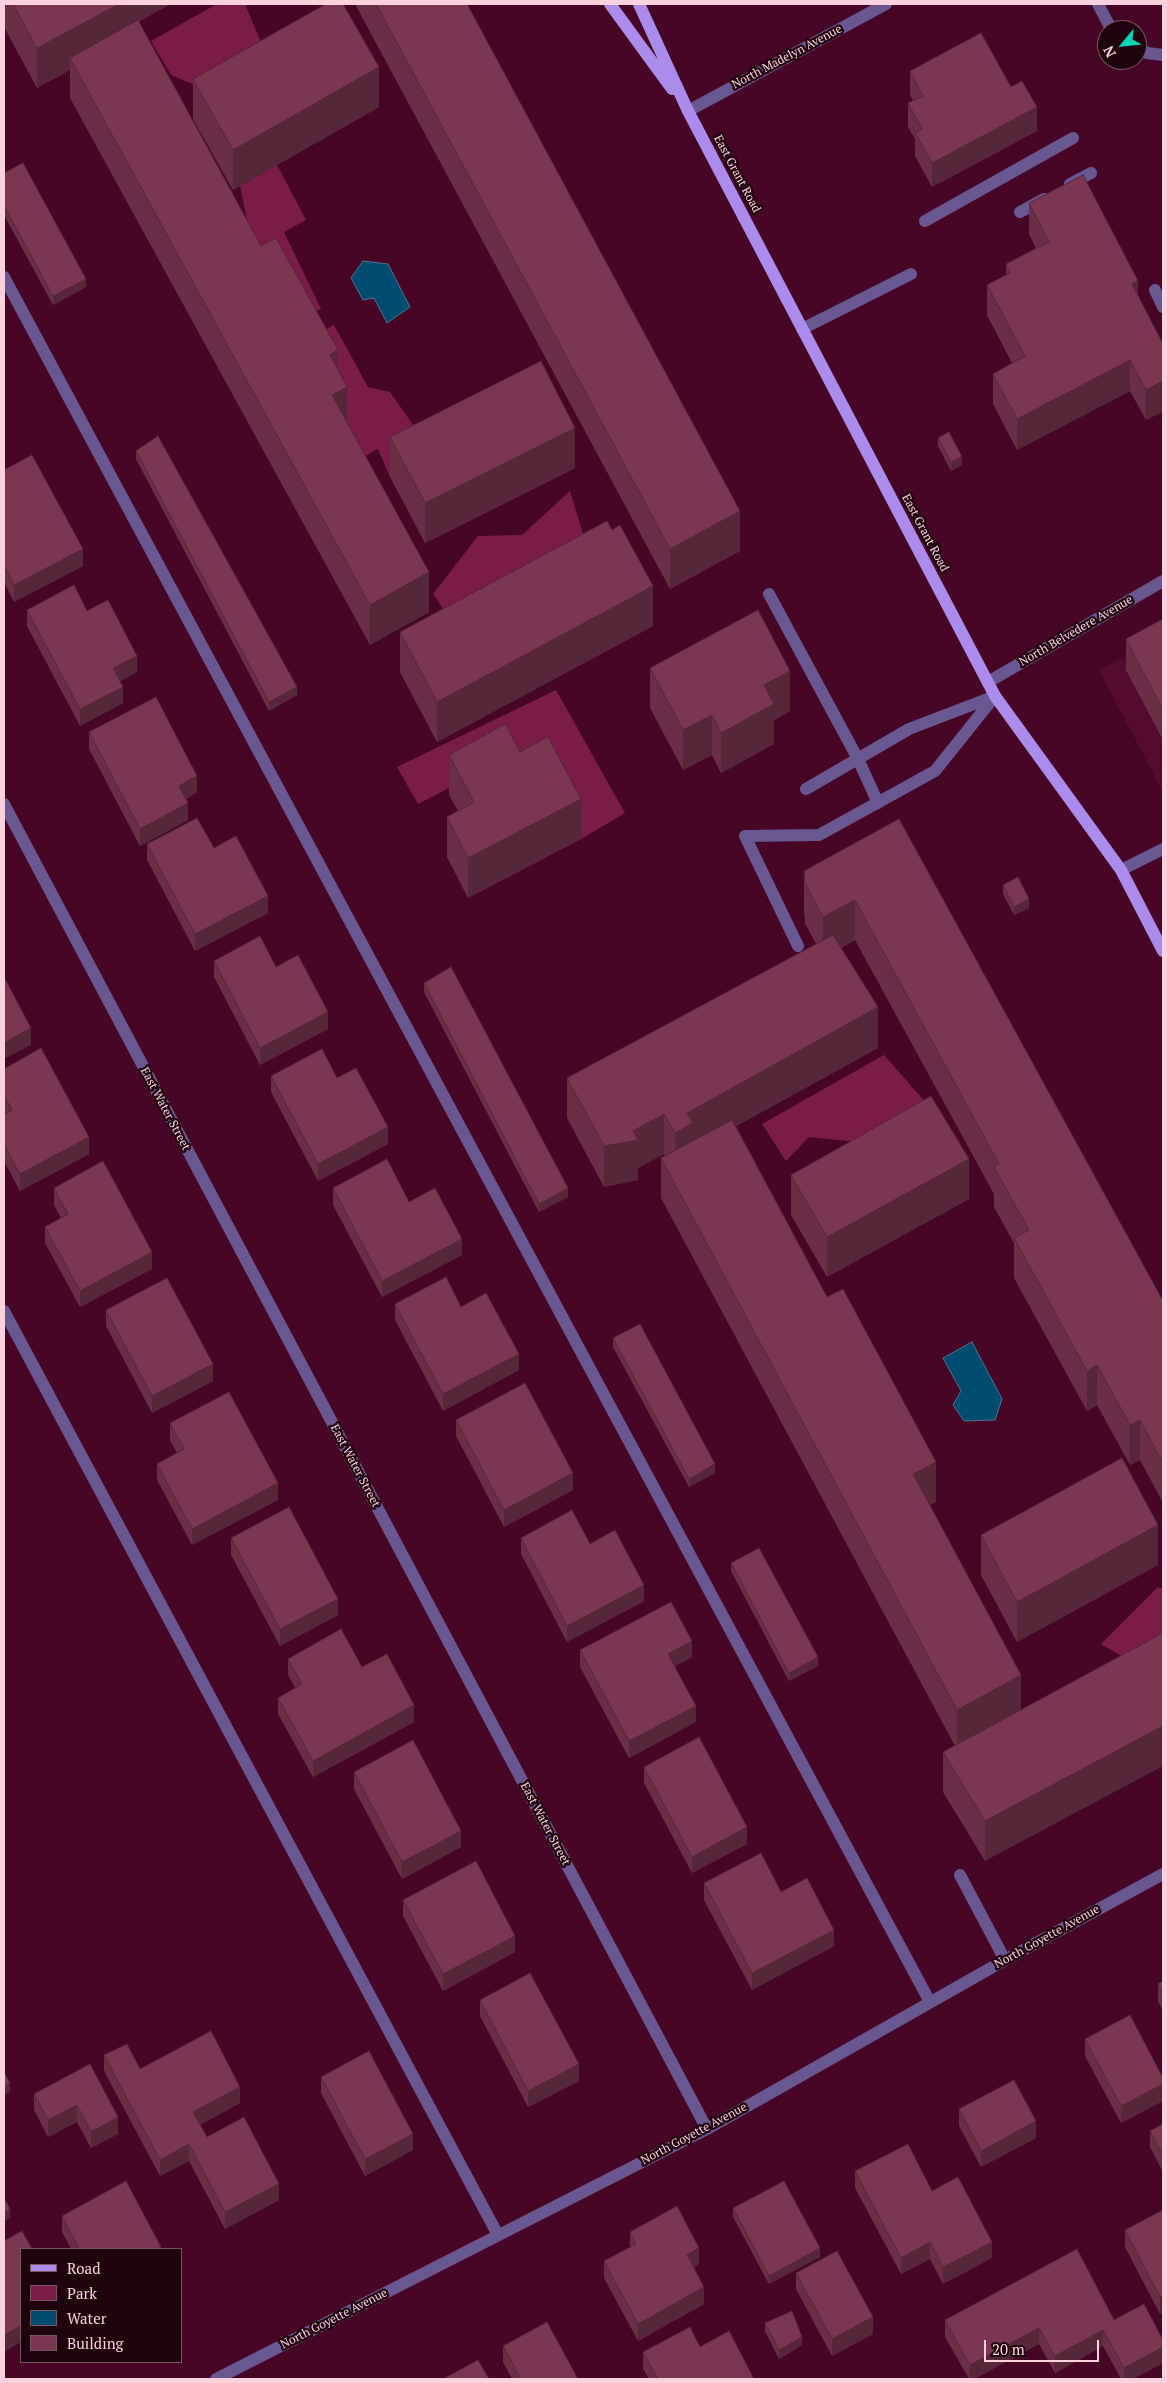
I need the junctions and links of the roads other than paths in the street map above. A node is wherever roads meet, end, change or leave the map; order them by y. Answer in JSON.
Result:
{"nodes":[{"id":1,"x":610,"y":4,"type":"edge"},
{"id":2,"x":639,"y":4,"type":"edge"},
{"id":3,"x":886,"y":4,"type":"edge"},
{"id":4,"x":1098,"y":4,"type":"edge"},
{"id":5,"x":1106,"y":20,"type":"edge"},
{"id":6,"x":1147,"y":53,"type":"edge"},
{"id":7,"x":1163,"y":55,"type":"edge"},
{"id":8,"x":688,"y":111,"type":"junction"},
{"id":9,"x":1072,"y":138,"type":"dead end"},
{"id":10,"x":1091,"y":172,"type":"dead end"},
{"id":11,"x":1020,"y":212,"type":"dead end"},
{"id":12,"x":925,"y":221,"type":"dead end"},
{"id":13,"x":911,"y":274,"type":"dead end"},
{"id":14,"x":4,"y":277,"type":"edge"},
{"id":15,"x":1155,"y":290,"type":"dead end"},
{"id":16,"x":1163,"y":307,"type":"edge"},
{"id":17,"x":802,"y":329,"type":"junction"},
{"id":18,"x":1163,"y":581,"type":"edge"},
{"id":19,"x":770,"y":594,"type":"dead end"},
{"id":20,"x":988,"y":682,"type":"junction"},
{"id":21,"x":996,"y":696,"type":"junction"},
{"id":22,"x":858,"y":759,"type":"junction"},
{"id":23,"x":806,"y":789,"type":"dead end"},
{"id":24,"x":878,"y":803,"type":"junction"},
{"id":25,"x":4,"y":804,"type":"edge"},
{"id":26,"x":1163,"y":849,"type":"edge"},
{"id":27,"x":1121,"y":870,"type":"junction"},
{"id":28,"x":798,"y":946,"type":"dead end"},
{"id":29,"x":1163,"y":951,"type":"edge"},
{"id":30,"x":4,"y":1311,"type":"edge"},
{"id":31,"x":1163,"y":1874,"type":"edge"},
{"id":32,"x":960,"y":1875,"type":"dead end"},
{"id":33,"x":1005,"y":1960,"type":"junction"},
{"id":34,"x":930,"y":2002,"type":"junction"},
{"id":35,"x":707,"y":2129,"type":"junction"},
{"id":36,"x":498,"y":2235,"type":"junction"},
{"id":37,"x":216,"y":2379,"type":"edge"}],
"edges":[{"from":1,"to":8,"type":"main road","name":"East Grant Road"},
{"from":2,"to":8,"type":"main road","name":"East Grant Road"},
{"from":3,"to":8,"type":"street","name":"North Madelyn Avenue"},
{"from":4,"to":5,"type":"street"},
{"from":6,"to":7,"type":"street"},
{"from":8,"to":17,"type":"main road","name":"East Grant Road"},
{"from":9,"to":12,"type":"street"},
{"from":10,"to":11,"type":"street"},
{"from":13,"to":17,"type":"street"},
{"from":14,"to":34,"type":"street"},
{"from":15,"to":16,"type":"street"},
{"from":17,"to":20,"type":"main road","name":"East Grant Road"},
{"from":18,"to":20,"type":"street","name":"North Belvedere Avenue"},
{"from":19,"to":22,"type":"street"},
{"from":20,"to":21,"type":"main road","name":"East Grant Road"},
{"from":21,"to":22,"type":"street"},
{"from":21,"to":24,"type":"street"},
{"from":21,"to":27,"type":"main road","name":"East Grant Road"},
{"from":22,"to":23,"type":"street"},
{"from":22,"to":24,"type":"street"},
{"from":24,"to":28,"type":"street"},
{"from":25,"to":35,"type":"street","name":"East Water Street"},
{"from":26,"to":27,"type":"street"},
{"from":27,"to":29,"type":"main road","name":"East Grant Road"},
{"from":30,"to":36,"type":"street"},
{"from":31,"to":33,"type":"street","name":"North Goyette Avenue"},
{"from":32,"to":33,"type":"street"},
{"from":33,"to":34,"type":"street","name":"North Goyette Avenue"},
{"from":34,"to":35,"type":"street","name":"North Goyette Avenue"},
{"from":35,"to":36,"type":"street","name":"North Goyette Avenue"},
{"from":36,"to":37,"type":"street","name":"North Goyette Avenue"}]}
